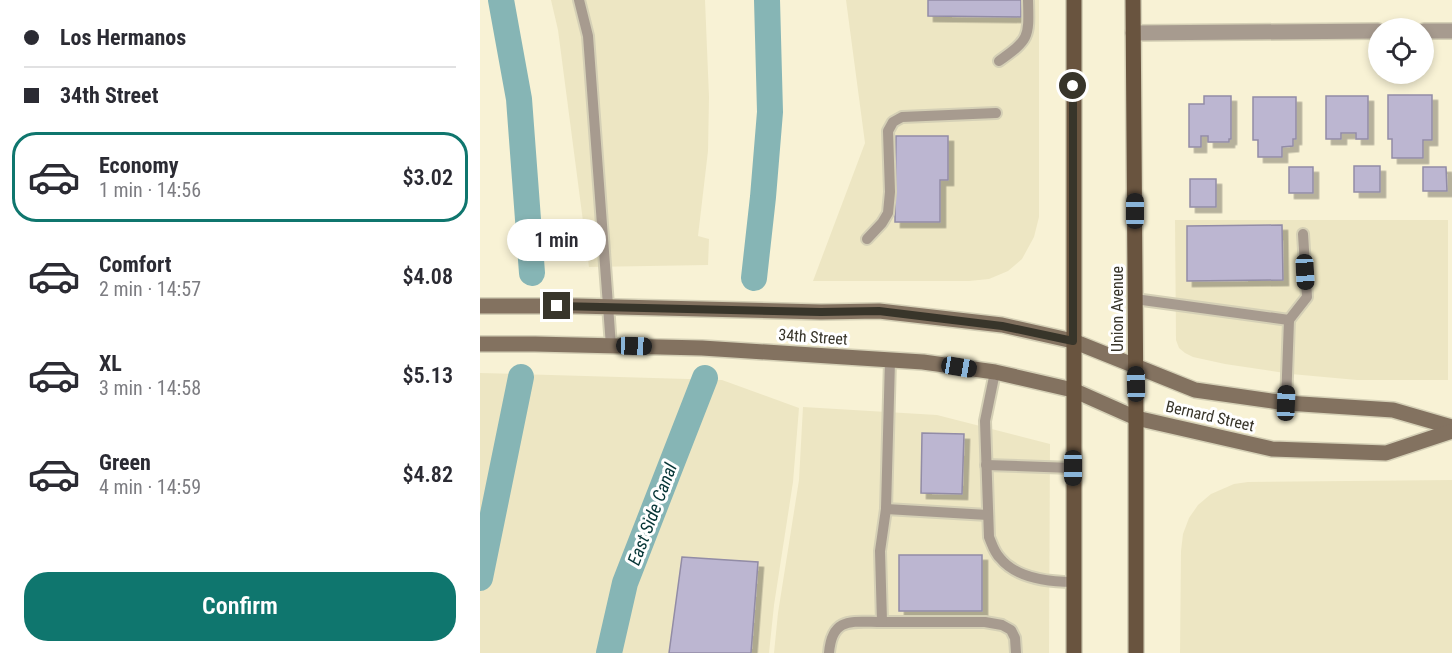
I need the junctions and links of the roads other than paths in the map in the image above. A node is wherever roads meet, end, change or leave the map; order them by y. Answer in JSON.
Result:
{"nodes":[{"id":1,"x":579,"y":0,"type":"edge"},
{"id":2,"x":1028,"y":0,"type":"edge"},
{"id":3,"x":1074,"y":0,"type":"edge"},
{"id":4,"x":1133,"y":0,"type":"edge"},
{"id":5,"x":1368,"y":31,"type":"edge"},
{"id":6,"x":1434,"y":31,"type":"edge"},
{"id":7,"x":1452,"y":31,"type":"edge"},
{"id":8,"x":1133,"y":33,"type":"junction"},
{"id":9,"x":999,"y":61,"type":"dead end"},
{"id":10,"x":996,"y":113,"type":"dead end"},
{"id":11,"x":1303,"y":234,"type":"dead end"},
{"id":12,"x":867,"y":239,"type":"dead end"},
{"id":13,"x":1135,"y":299,"type":"junction"},
{"id":14,"x":480,"y":306,"type":"edge"},
{"id":15,"x":608,"y":307,"type":"junction"},
{"id":16,"x":1289,"y":320,"type":"junction"},
{"id":17,"x":1073,"y":341,"type":"junction"},
{"id":18,"x":480,"y":344,"type":"edge"},
{"id":19,"x":611,"y":346,"type":"junction"},
{"id":20,"x":890,"y":360,"type":"junction"},
{"id":21,"x":1136,"y":367,"type":"junction"},
{"id":22,"x":995,"y":372,"type":"junction"},
{"id":23,"x":1073,"y":390,"type":"junction"},
{"id":24,"x":1286,"y":403,"type":"junction"},
{"id":25,"x":1136,"y":418,"type":"junction"},
{"id":26,"x":1452,"y":429,"type":"edge"},
{"id":27,"x":986,"y":465,"type":"junction"},
{"id":28,"x":1073,"y":468,"type":"junction"},
{"id":29,"x":886,"y":509,"type":"junction"},
{"id":30,"x":988,"y":515,"type":"junction"},
{"id":31,"x":1073,"y":582,"type":"junction"},
{"id":32,"x":882,"y":622,"type":"junction"},
{"id":33,"x":829,"y":653,"type":"edge"},
{"id":34,"x":1016,"y":653,"type":"edge"},
{"id":35,"x":1074,"y":653,"type":"edge"},
{"id":36,"x":1136,"y":653,"type":"edge"}],
"edges":[{"from":1,"to":15,"type":"lane"},
{"from":2,"to":9,"type":"lane"},
{"from":3,"to":17,"type":"main road"},
{"from":4,"to":8,"type":"main road","name":"Union Avenue"},
{"from":5,"to":8,"type":"street"},
{"from":6,"to":7,"type":"street"},
{"from":8,"to":13,"type":"main road","name":"Union Avenue"},
{"from":10,"to":12,"type":"lane"},
{"from":11,"to":16,"type":"lane"},
{"from":13,"to":16,"type":"lane"},
{"from":13,"to":21,"type":"main road","name":"Union Avenue"},
{"from":14,"to":15,"type":"street","name":"34th Street"},
{"from":15,"to":17,"type":"street","name":"34th Street"},
{"from":15,"to":19,"type":"lane"},
{"from":16,"to":24,"type":"lane"},
{"from":17,"to":21,"type":"street","name":"Bernard Street"},
{"from":17,"to":23,"type":"main road"},
{"from":18,"to":19,"type":"street","name":"34th Street"},
{"from":19,"to":20,"type":"street","name":"34th Street"},
{"from":20,"to":22,"type":"street","name":"34th Street"},
{"from":20,"to":29,"type":"lane"},
{"from":21,"to":24,"type":"street","name":"Bernard Street"},
{"from":21,"to":25,"type":"main road","name":"Union Avenue"},
{"from":22,"to":23,"type":"street","name":"34th Street"},
{"from":22,"to":27,"type":"lane"},
{"from":23,"to":25,"type":"street","name":"34th Street"},
{"from":23,"to":28,"type":"main road"},
{"from":24,"to":26,"type":"street","name":"Bernard Street"},
{"from":25,"to":26,"type":"street","name":"Bernard Street"},
{"from":25,"to":36,"type":"main road","name":"Union Avenue"},
{"from":27,"to":28,"type":"lane"},
{"from":27,"to":30,"type":"lane"},
{"from":28,"to":31,"type":"main road"},
{"from":29,"to":30,"type":"lane"},
{"from":29,"to":32,"type":"lane"},
{"from":30,"to":31,"type":"lane"},
{"from":31,"to":35,"type":"main road"},
{"from":32,"to":33,"type":"lane"},
{"from":32,"to":34,"type":"lane"}]}
